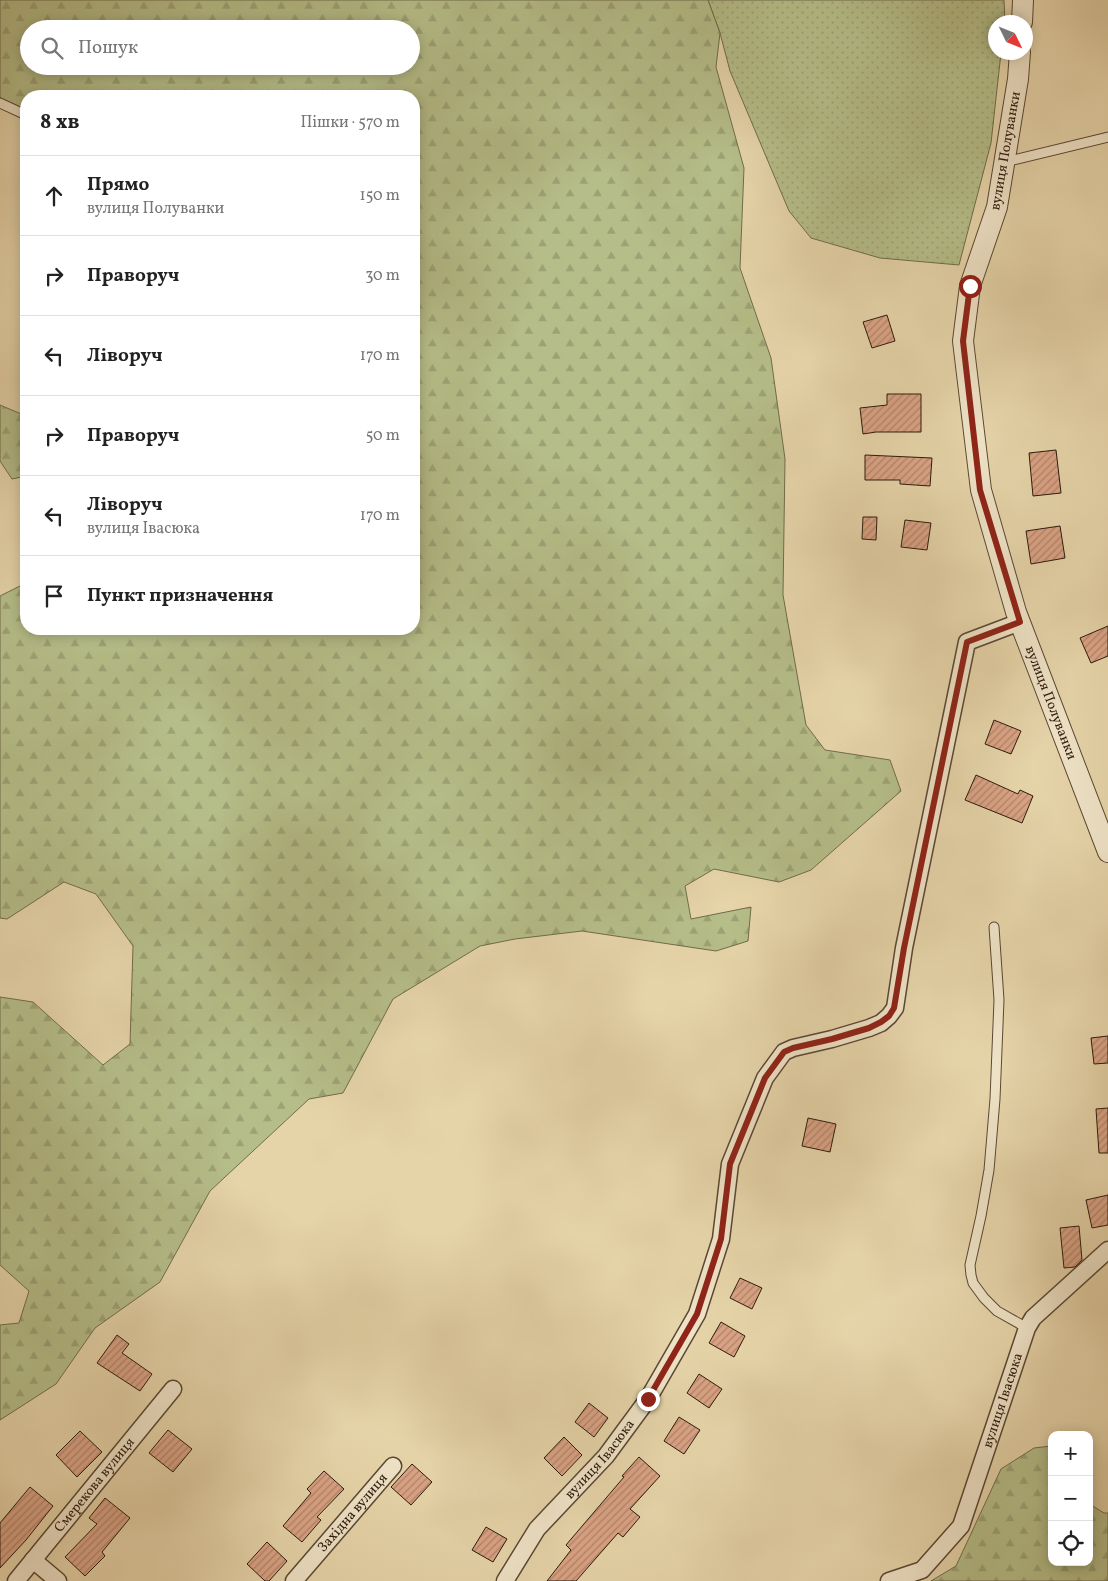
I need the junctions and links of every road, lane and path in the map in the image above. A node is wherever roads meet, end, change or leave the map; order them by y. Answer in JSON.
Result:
{"nodes":[{"id":1,"x":1023,"y":0,"type":"edge"},
{"id":2,"x":1022,"y":15,"type":"edge"},
{"id":3,"x":1019,"y":60,"type":"edge"},
{"id":4,"x":0,"y":103,"type":"edge"},
{"id":5,"x":20,"y":112,"type":"edge"},
{"id":6,"x":1108,"y":137,"type":"edge"},
{"id":7,"x":1004,"y":162,"type":"junction"},
{"id":8,"x":1020,"y":622,"type":"junction"},
{"id":9,"x":1108,"y":852,"type":"edge"},
{"id":10,"x":994,"y":927,"type":"dead end"},
{"id":11,"x":1108,"y":1250,"type":"edge"},
{"id":12,"x":1027,"y":1328,"type":"junction"},
{"id":13,"x":173,"y":1389,"type":"dead end"},
{"id":14,"x":393,"y":1466,"type":"dead end"},
{"id":15,"x":34,"y":1560,"type":"junction"},
{"id":16,"x":16,"y":1581,"type":"edge"},
{"id":17,"x":58,"y":1581,"type":"edge"},
{"id":18,"x":294,"y":1581,"type":"edge"},
{"id":19,"x":505,"y":1581,"type":"edge"},
{"id":20,"x":889,"y":1581,"type":"edge"}],
"edges":[{"from":1,"to":2,"type":"street"},
{"from":3,"to":7,"type":"street","name":"вулиця Полуванки"},
{"from":4,"to":5,"type":"lane"},
{"from":6,"to":7,"type":"lane"},
{"from":7,"to":8,"type":"street","name":"вулиця Полуванки"},
{"from":8,"to":9,"type":"street","name":"вулиця Полуванки"},
{"from":8,"to":19,"type":"street","name":"вулиця Івасюка"},
{"from":10,"to":12,"type":"lane"},
{"from":11,"to":12,"type":"street"},
{"from":12,"to":20,"type":"street","name":"вулиця Івасюка"},
{"from":13,"to":15,"type":"street","name":"Смерекова вулиця"},
{"from":14,"to":18,"type":"street","name":"Західна вулиця"},
{"from":15,"to":16,"type":"street","name":"Смерекова вулиця"},
{"from":15,"to":17,"type":"street"}]}
